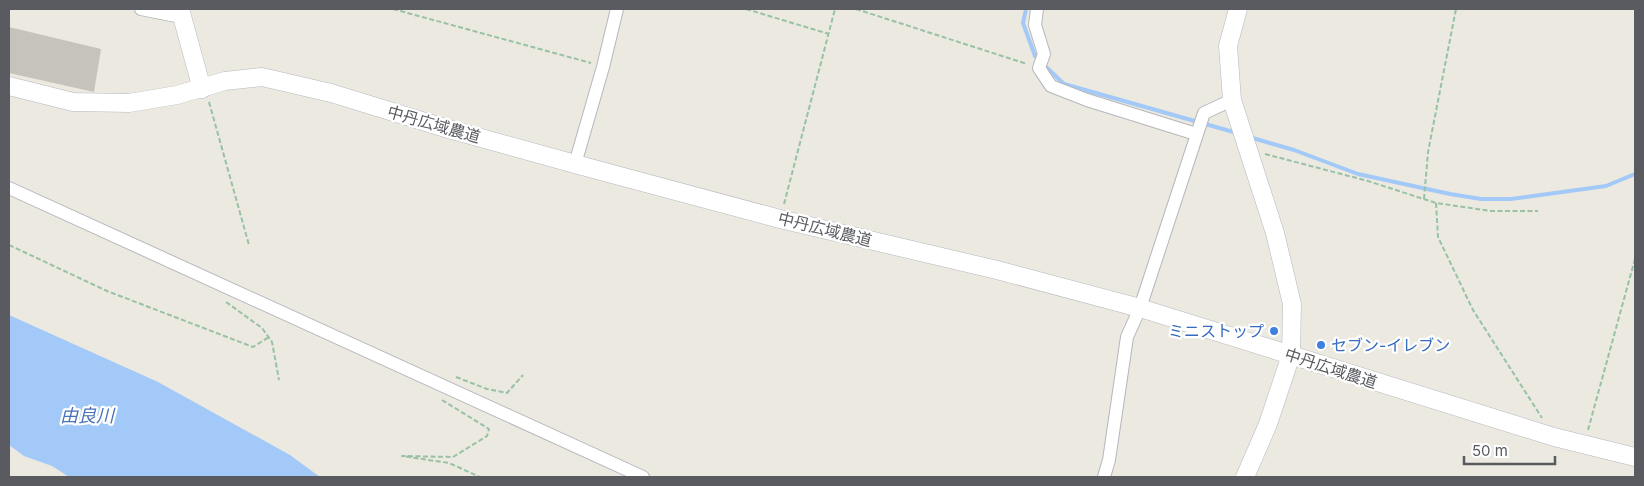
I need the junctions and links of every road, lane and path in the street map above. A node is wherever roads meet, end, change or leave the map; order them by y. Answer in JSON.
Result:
{"nodes":[{"id":1,"x":141,"y":9,"type":"edge"},
{"id":2,"x":392,"y":9,"type":"edge"},
{"id":3,"x":617,"y":9,"type":"edge"},
{"id":4,"x":746,"y":9,"type":"edge"},
{"id":5,"x":835,"y":9,"type":"edge"},
{"id":6,"x":856,"y":9,"type":"edge"},
{"id":7,"x":1037,"y":9,"type":"edge"},
{"id":8,"x":1238,"y":9,"type":"edge"},
{"id":9,"x":1456,"y":9,"type":"edge"},
{"id":10,"x":181,"y":13,"type":"edge"},
{"id":11,"x":828,"y":34,"type":"junction"},
{"id":12,"x":603,"y":67,"type":"junction"},
{"id":13,"x":1039,"y":68,"type":"junction"},
{"id":14,"x":9,"y":86,"type":"edge"},
{"id":15,"x":202,"y":89,"type":"junction"},
{"id":16,"x":1232,"y":100,"type":"junction"},
{"id":17,"x":1196,"y":134,"type":"junction"},
{"id":18,"x":1249,"y":150,"type":"junction"},
{"id":19,"x":575,"y":164,"type":"junction"},
{"id":20,"x":9,"y":188,"type":"edge"},
{"id":21,"x":1424,"y":199,"type":"junction"},
{"id":22,"x":1436,"y":203,"type":"junction"},
{"id":23,"x":1538,"y":211,"type":"dead end"},
{"id":24,"x":780,"y":219,"type":"junction"},
{"id":25,"x":9,"y":245,"type":"edge"},
{"id":26,"x":249,"y":245,"type":"dead end"},
{"id":27,"x":1635,"y":259,"type":"edge"},
{"id":28,"x":226,"y":301,"type":"dead end"},
{"id":29,"x":1140,"y":308,"type":"junction"},
{"id":30,"x":269,"y":337,"type":"junction"},
{"id":31,"x":1291,"y":355,"type":"junction"},
{"id":32,"x":451,"y":375,"type":"dead end"},
{"id":33,"x":523,"y":375,"type":"dead end"},
{"id":34,"x":279,"y":380,"type":"dead end"},
{"id":35,"x":442,"y":400,"type":"dead end"},
{"id":36,"x":1554,"y":437,"type":"junction"},
{"id":37,"x":1584,"y":444,"type":"junction"},
{"id":38,"x":1635,"y":457,"type":"edge"},
{"id":39,"x":480,"y":477,"type":"edge"},
{"id":40,"x":643,"y":477,"type":"edge"},
{"id":41,"x":1104,"y":477,"type":"edge"},
{"id":42,"x":1245,"y":477,"type":"edge"}],
"edges":[{"from":1,"to":10,"type":"street"},
{"from":2,"to":12,"type":"path"},
{"from":3,"to":12,"type":"street"},
{"from":4,"to":11,"type":"path"},
{"from":5,"to":11,"type":"path"},
{"from":6,"to":13,"type":"path"},
{"from":7,"to":13,"type":"street"},
{"from":8,"to":16,"type":"street"},
{"from":9,"to":21,"type":"path"},
{"from":10,"to":15,"type":"street"},
{"from":11,"to":24,"type":"path"},
{"from":12,"to":19,"type":"street"},
{"from":13,"to":17,"type":"street"},
{"from":14,"to":15,"type":"street","name":"中丹広域農道"},
{"from":15,"to":19,"type":"street","name":"中丹広域農道"},
{"from":15,"to":26,"type":"path"},
{"from":16,"to":17,"type":"street"},
{"from":16,"to":18,"type":"street"},
{"from":17,"to":29,"type":"street"},
{"from":18,"to":21,"type":"path"},
{"from":18,"to":31,"type":"street"},
{"from":19,"to":24,"type":"street","name":"中丹広域農道"},
{"from":20,"to":40,"type":"street"},
{"from":21,"to":22,"type":"path"},
{"from":22,"to":23,"type":"path"},
{"from":22,"to":36,"type":"path"},
{"from":24,"to":29,"type":"street","name":"中丹広域農道"},
{"from":25,"to":30,"type":"path"},
{"from":27,"to":37,"type":"path"},
{"from":28,"to":30,"type":"path"},
{"from":29,"to":31,"type":"street","name":"中丹広域農道"},
{"from":29,"to":41,"type":"street"},
{"from":30,"to":34,"type":"path"},
{"from":31,"to":36,"type":"street","name":"中丹広域農道"},
{"from":31,"to":42,"type":"street"},
{"from":32,"to":33,"type":"path"},
{"from":35,"to":39,"type":"path"},
{"from":36,"to":37,"type":"street","name":"中丹広域農道"},
{"from":37,"to":38,"type":"street","name":"中丹広域農道"}]}
